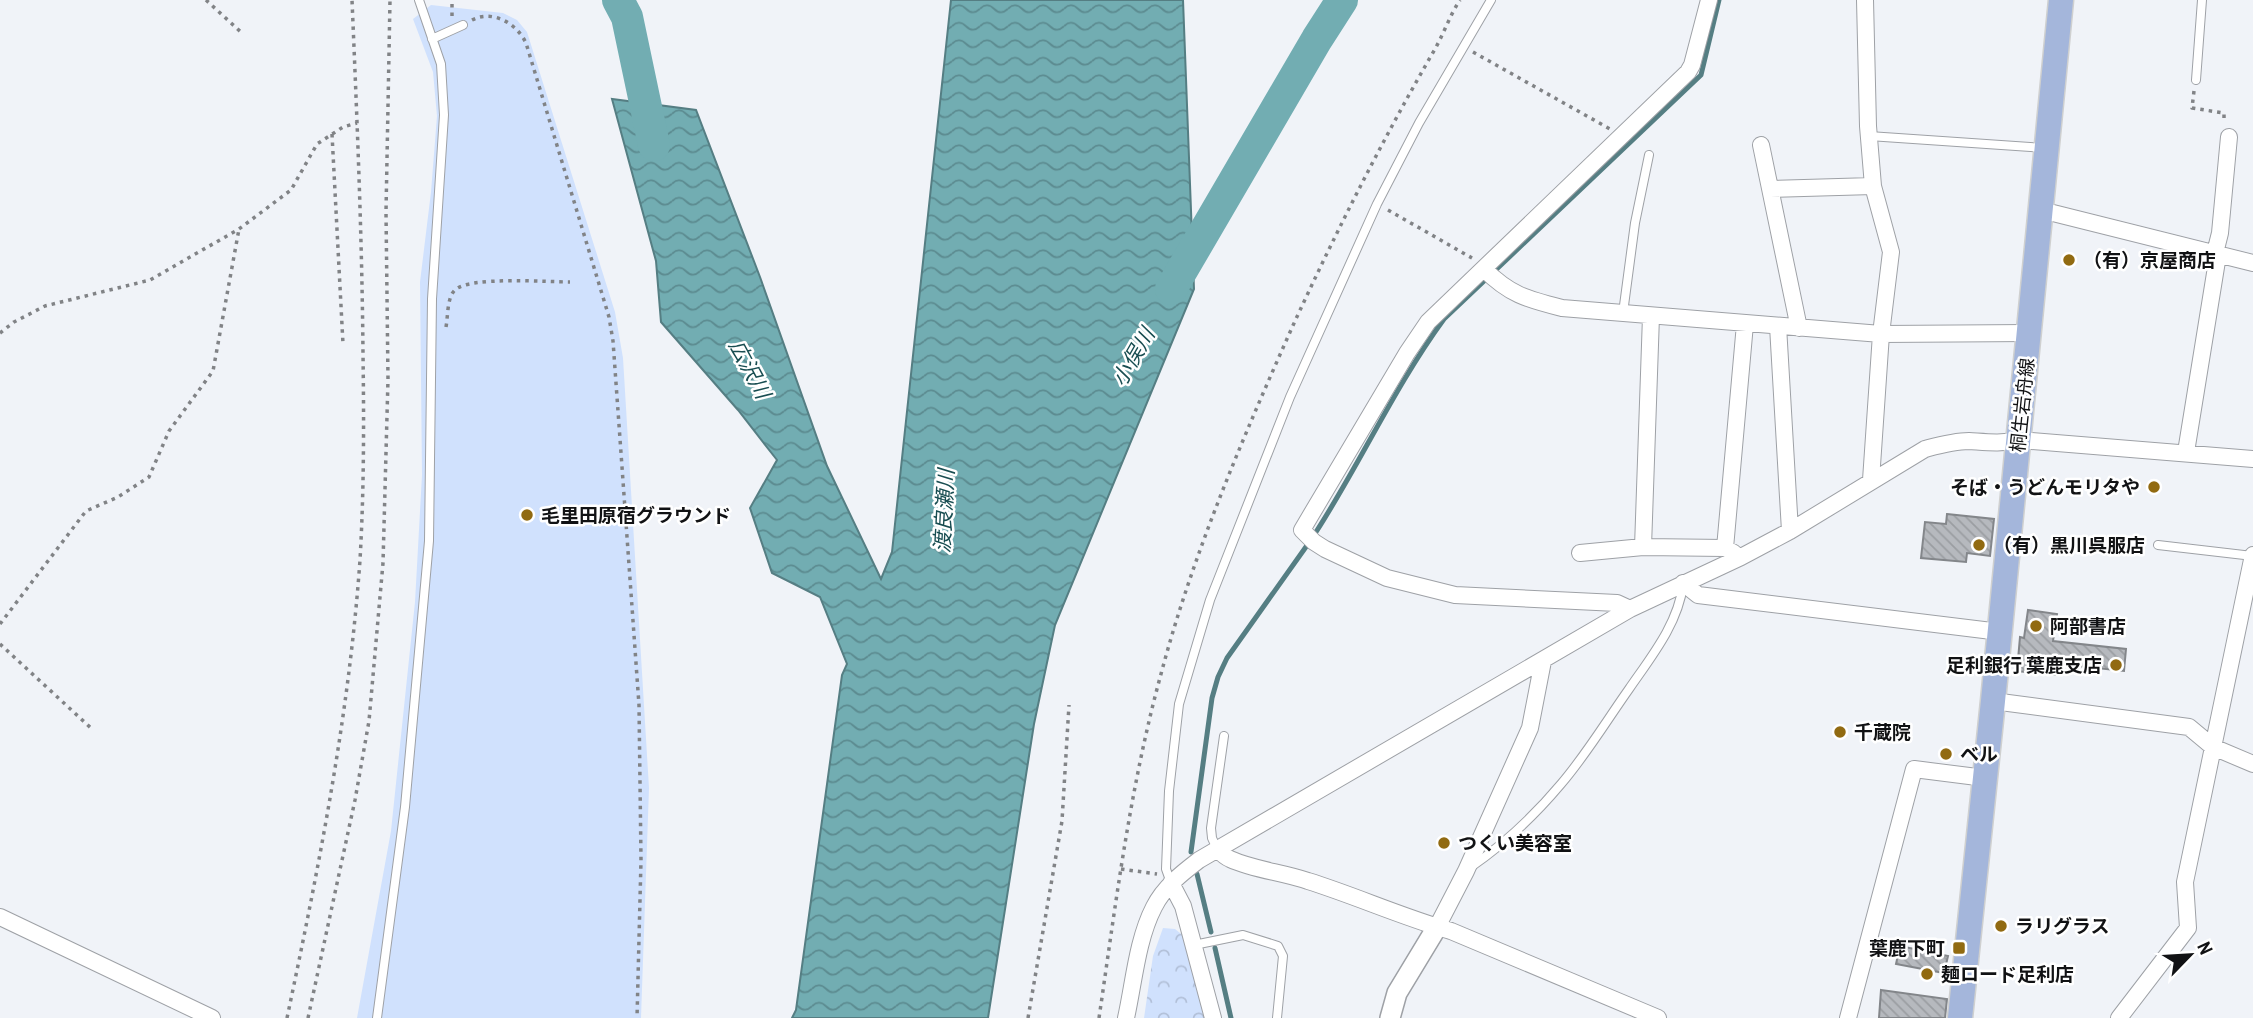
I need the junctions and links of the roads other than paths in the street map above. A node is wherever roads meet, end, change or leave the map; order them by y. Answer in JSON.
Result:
{"nodes":[{"id":1,"x":419,"y":0,"type":"edge"},
{"id":2,"x":1491,"y":0,"type":"edge"},
{"id":3,"x":1709,"y":0,"type":"edge"},
{"id":4,"x":1865,"y":0,"type":"edge"},
{"id":5,"x":2061,"y":0,"type":"edge"},
{"id":6,"x":2202,"y":0,"type":"edge"},
{"id":7,"x":463,"y":25,"type":"road end"},
{"id":8,"x":432,"y":38,"type":"junction"},
{"id":9,"x":2196,"y":80,"type":"road end"},
{"id":10,"x":1868,"y":136,"type":"junction"},
{"id":11,"x":2229,"y":137,"type":"road end"},
{"id":12,"x":1761,"y":145,"type":"dead end"},
{"id":13,"x":2047,"y":148,"type":"junction"},
{"id":14,"x":1649,"y":155,"type":"dead end"},
{"id":15,"x":1873,"y":186,"type":"junction"},
{"id":16,"x":1770,"y":189,"type":"junction"},
{"id":17,"x":2041,"y":210,"type":"junction"},
{"id":18,"x":2216,"y":253,"type":"junction"},
{"id":19,"x":2253,"y":262,"type":"edge"},
{"id":20,"x":1490,"y":274,"type":"junction"},
{"id":21,"x":1623,"y":313,"type":"junction"},
{"id":22,"x":1651,"y":316,"type":"junction"},
{"id":23,"x":1745,"y":324,"type":"junction"},
{"id":24,"x":1778,"y":326,"type":"junction"},
{"id":25,"x":1799,"y":328,"type":"junction"},
{"id":26,"x":2029,"y":333,"type":"junction"},
{"id":27,"x":1881,"y":334,"type":"junction"},
{"id":28,"x":2019,"y":440,"type":"junction"},
{"id":29,"x":2186,"y":452,"type":"junction"},
{"id":30,"x":2253,"y":459,"type":"edge"},
{"id":31,"x":1871,"y":480,"type":"junction"},
{"id":32,"x":1790,"y":531,"type":"junction"},
{"id":33,"x":2158,"y":545,"type":"dead end"},
{"id":34,"x":1643,"y":547,"type":"junction"},
{"id":35,"x":1725,"y":548,"type":"junction"},
{"id":36,"x":1580,"y":552,"type":"dead end"},
{"id":37,"x":2253,"y":555,"type":"edge"},
{"id":38,"x":1741,"y":557,"type":"junction"},
{"id":39,"x":1683,"y":583,"type":"junction"},
{"id":40,"x":1630,"y":609,"type":"junction"},
{"id":41,"x":2000,"y":632,"type":"junction"},
{"id":42,"x":1543,"y":661,"type":"junction"},
{"id":43,"x":1993,"y":701,"type":"junction"},
{"id":44,"x":1224,"y":736,"type":"dead end"},
{"id":45,"x":2213,"y":747,"type":"junction"},
{"id":46,"x":2253,"y":764,"type":"edge"},
{"id":47,"x":1985,"y":778,"type":"junction"},
{"id":48,"x":1217,"y":849,"type":"junction"},
{"id":49,"x":1466,"y":871,"type":"junction"},
{"id":50,"x":1171,"y":883,"type":"junction"},
{"id":51,"x":0,"y":917,"type":"edge"},
{"id":52,"x":1437,"y":927,"type":"junction"},
{"id":53,"x":1194,"y":945,"type":"junction"},
{"id":54,"x":212,"y":1018,"type":"edge"},
{"id":55,"x":377,"y":1018,"type":"edge"},
{"id":56,"x":1126,"y":1018,"type":"edge"},
{"id":57,"x":1213,"y":1018,"type":"edge"},
{"id":58,"x":1277,"y":1018,"type":"edge"},
{"id":59,"x":1390,"y":1018,"type":"edge"},
{"id":60,"x":1658,"y":1018,"type":"edge"},
{"id":61,"x":1848,"y":1018,"type":"edge"},
{"id":62,"x":1960,"y":1018,"type":"edge"},
{"id":63,"x":2119,"y":1018,"type":"edge"}],
"edges":[{"from":1,"to":8,"type":"lane"},
{"from":2,"to":50,"type":"lane"},
{"from":3,"to":20,"type":"street"},
{"from":4,"to":10,"type":"street"},
{"from":5,"to":13,"type":"main road","name":"桐生岩舟線"},
{"from":6,"to":9,"type":"lane"},
{"from":7,"to":8,"type":"lane"},
{"from":8,"to":55,"type":"lane"},
{"from":10,"to":13,"type":"lane"},
{"from":10,"to":15,"type":"street"},
{"from":11,"to":18,"type":"street"},
{"from":12,"to":16,"type":"street"},
{"from":13,"to":17,"type":"main road","name":"桐生岩舟線"},
{"from":14,"to":21,"type":"lane"},
{"from":15,"to":16,"type":"street"},
{"from":15,"to":27,"type":"street"},
{"from":16,"to":25,"type":"street"},
{"from":17,"to":18,"type":"street"},
{"from":17,"to":26,"type":"main road","name":"桐生岩舟線"},
{"from":18,"to":19,"type":"street"},
{"from":18,"to":29,"type":"street"},
{"from":20,"to":21,"type":"street"},
{"from":20,"to":40,"type":"street"},
{"from":21,"to":22,"type":"street"},
{"from":22,"to":23,"type":"street"},
{"from":22,"to":34,"type":"street"},
{"from":23,"to":24,"type":"street"},
{"from":23,"to":35,"type":"street"},
{"from":24,"to":25,"type":"street"},
{"from":24,"to":32,"type":"street"},
{"from":25,"to":27,"type":"street"},
{"from":26,"to":27,"type":"street"},
{"from":26,"to":28,"type":"main road","name":"桐生岩舟線"},
{"from":27,"to":31,"type":"street"},
{"from":28,"to":29,"type":"street"},
{"from":28,"to":31,"type":"street"},
{"from":28,"to":41,"type":"main road","name":"桐生岩舟線"},
{"from":29,"to":30,"type":"street"},
{"from":31,"to":32,"type":"street"},
{"from":32,"to":38,"type":"street"},
{"from":33,"to":37,"type":"lane"},
{"from":34,"to":35,"type":"street"},
{"from":34,"to":36,"type":"street"},
{"from":35,"to":38,"type":"street"},
{"from":37,"to":45,"type":"street"},
{"from":38,"to":39,"type":"street"},
{"from":39,"to":40,"type":"street"},
{"from":39,"to":41,"type":"street"},
{"from":39,"to":49,"type":"lane"},
{"from":40,"to":42,"type":"street"},
{"from":41,"to":43,"type":"main road","name":"桐生岩舟線"},
{"from":42,"to":48,"type":"street"},
{"from":42,"to":49,"type":"street"},
{"from":43,"to":45,"type":"street"},
{"from":43,"to":47,"type":"main road","name":"桐生岩舟線"},
{"from":44,"to":48,"type":"lane"},
{"from":45,"to":46,"type":"street"},
{"from":45,"to":63,"type":"street"},
{"from":47,"to":61,"type":"street"},
{"from":47,"to":62,"type":"main road","name":"桐生岩舟線"},
{"from":48,"to":50,"type":"street"},
{"from":48,"to":52,"type":"street"},
{"from":49,"to":52,"type":"street"},
{"from":50,"to":53,"type":"street"},
{"from":50,"to":56,"type":"street"},
{"from":51,"to":54,"type":"street"},
{"from":52,"to":59,"type":"street"},
{"from":52,"to":60,"type":"street"},
{"from":53,"to":57,"type":"street"},
{"from":53,"to":58,"type":"lane"}]}
